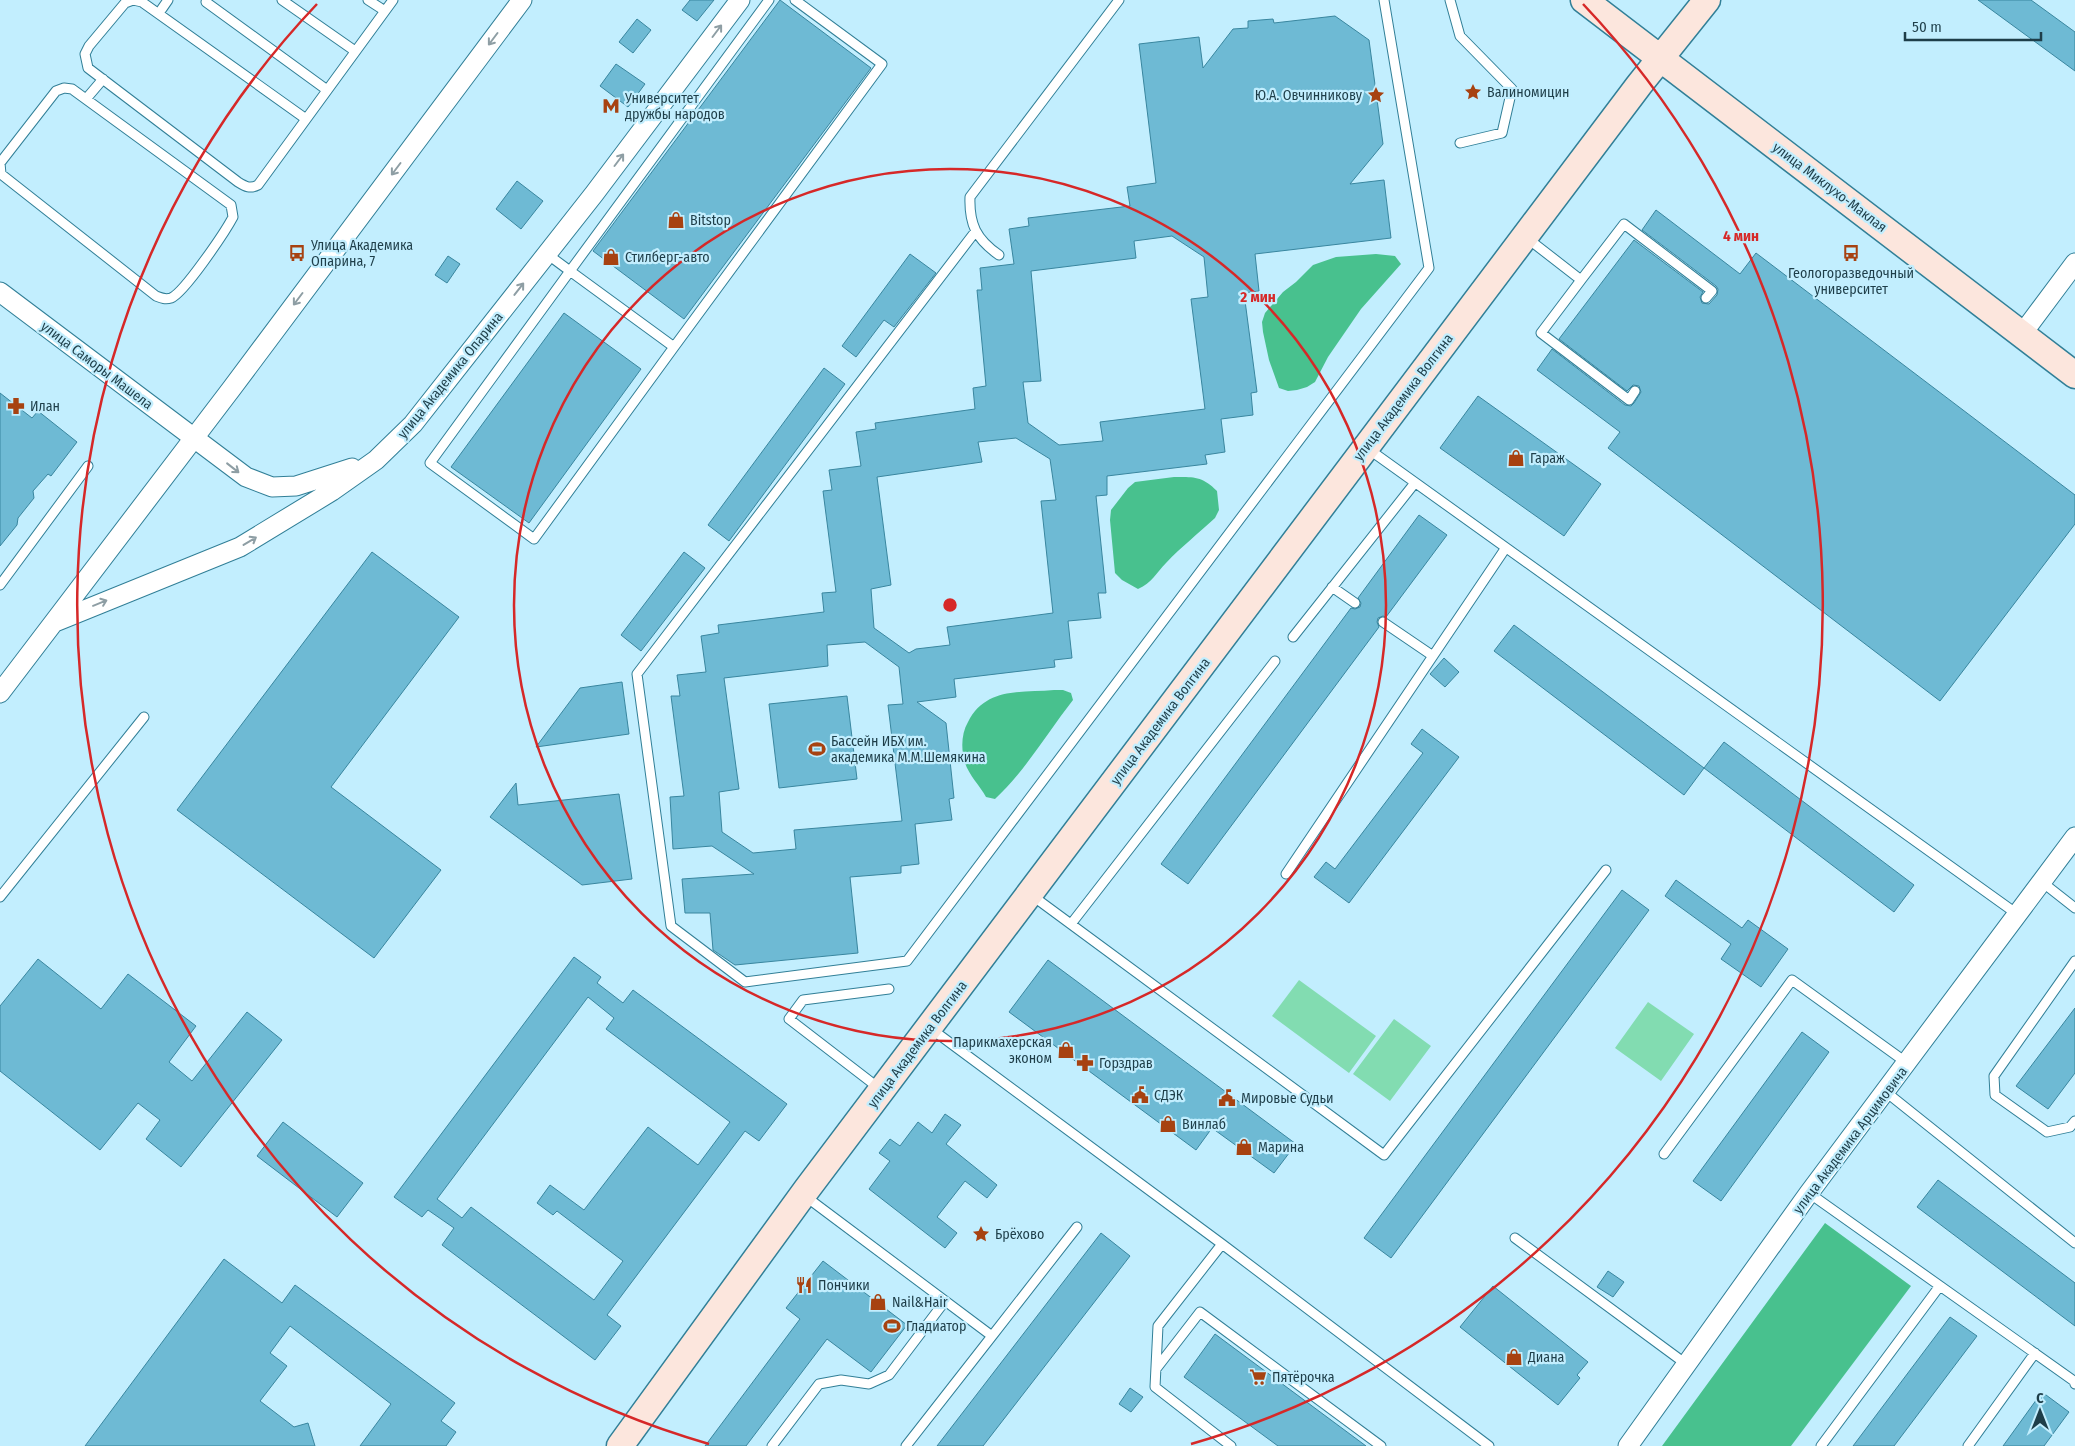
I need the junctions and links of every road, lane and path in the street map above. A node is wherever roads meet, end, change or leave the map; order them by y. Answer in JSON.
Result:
{"nodes":[{"id":1,"x":132,"y":0,"type":"edge"},
{"id":2,"x":168,"y":0,"type":"edge"},
{"id":3,"x":282,"y":0,"type":"edge"},
{"id":4,"x":368,"y":0,"type":"edge"},
{"id":5,"x":393,"y":0,"type":"edge"},
{"id":6,"x":522,"y":0,"type":"edge"},
{"id":7,"x":740,"y":0,"type":"edge"},
{"id":8,"x":769,"y":0,"type":"edge"},
{"id":9,"x":794,"y":0,"type":"edge"},
{"id":10,"x":1119,"y":0,"type":"edge"},
{"id":11,"x":1384,"y":0,"type":"edge"},
{"id":12,"x":1450,"y":0,"type":"edge"},
{"id":13,"x":1584,"y":0,"type":"edge"},
{"id":14,"x":1707,"y":0,"type":"edge"},
{"id":15,"x":206,"y":2,"type":"dead end"},
{"id":16,"x":385,"y":11,"type":"junction"},
{"id":17,"x":159,"y":13,"type":"junction"},
{"id":18,"x":355,"y":52,"type":"junction"},
{"id":19,"x":1661,"y":58,"type":"junction"},
{"id":20,"x":103,"y":79,"type":"junction"},
{"id":21,"x":327,"y":90,"type":"junction"},
{"id":22,"x":86,"y":98,"type":"junction"},
{"id":23,"x":306,"y":120,"type":"junction"},
{"id":24,"x":1460,"y":143,"type":"dead end"},
{"id":25,"x":0,"y":163,"type":"edge"},
{"id":26,"x":976,"y":232,"type":"junction"},
{"id":27,"x":1524,"y":237,"type":"junction"},
{"id":28,"x":547,"y":254,"type":"junction"},
{"id":29,"x":999,"y":255,"type":"dead end"},
{"id":30,"x":2075,"y":263,"type":"edge"},
{"id":31,"x":570,"y":271,"type":"junction"},
{"id":32,"x":1581,"y":280,"type":"junction"},
{"id":33,"x":0,"y":292,"type":"edge"},
{"id":34,"x":1706,"y":298,"type":"dead end"},
{"id":35,"x":2022,"y":334,"type":"junction"},
{"id":36,"x":674,"y":347,"type":"junction"},
{"id":37,"x":2075,"y":375,"type":"edge"},
{"id":38,"x":1635,"y":391,"type":"dead end"},
{"id":39,"x":194,"y":438,"type":"junction"},
{"id":40,"x":1365,"y":447,"type":"junction"},
{"id":41,"x":376,"y":460,"type":"junction"},
{"id":42,"x":88,"y":466,"type":"dead end"},
{"id":43,"x":1414,"y":484,"type":"junction"},
{"id":44,"x":1505,"y":548,"type":"junction"},
{"id":45,"x":0,"y":585,"type":"edge"},
{"id":46,"x":1332,"y":587,"type":"junction"},
{"id":47,"x":1355,"y":603,"type":"dead end"},
{"id":48,"x":55,"y":622,"type":"junction"},
{"id":49,"x":1383,"y":622,"type":"dead end"},
{"id":50,"x":1293,"y":637,"type":"dead end"},
{"id":51,"x":1433,"y":656,"type":"junction"},
{"id":52,"x":1275,"y":661,"type":"dead end"},
{"id":53,"x":0,"y":693,"type":"edge"},
{"id":54,"x":144,"y":717,"type":"dead end"},
{"id":55,"x":2075,"y":837,"type":"edge"},
{"id":56,"x":1606,"y":870,"type":"dead end"},
{"id":57,"x":1286,"y":874,"type":"dead end"},
{"id":58,"x":2042,"y":882,"type":"junction"},
{"id":59,"x":1030,"y":894,"type":"junction"},
{"id":60,"x":0,"y":897,"type":"edge"},
{"id":61,"x":2075,"y":908,"type":"edge"},
{"id":62,"x":2017,"y":914,"type":"junction"},
{"id":63,"x":1071,"y":924,"type":"junction"},
{"id":64,"x":2075,"y":961,"type":"edge"},
{"id":65,"x":890,"y":988,"type":"dead end"},
{"id":66,"x":930,"y":1028,"type":"junction"},
{"id":67,"x":1907,"y":1063,"type":"junction"},
{"id":68,"x":882,"y":1090,"type":"junction"},
{"id":69,"x":1886,"y":1092,"type":"junction"},
{"id":70,"x":2075,"y":1121,"type":"edge"},
{"id":71,"x":1664,"y":1154,"type":"dead end"},
{"id":72,"x":802,"y":1194,"type":"junction"},
{"id":73,"x":1809,"y":1194,"type":"junction"},
{"id":74,"x":1077,"y":1228,"type":"dead end"},
{"id":75,"x":1515,"y":1238,"type":"dead end"},
{"id":76,"x":2075,"y":1243,"type":"edge"},
{"id":77,"x":1222,"y":1244,"type":"junction"},
{"id":78,"x":1940,"y":1287,"type":"junction"},
{"id":79,"x":945,"y":1301,"type":"junction"},
{"id":80,"x":992,"y":1336,"type":"junction"},
{"id":81,"x":2035,"y":1354,"type":"junction"},
{"id":82,"x":1686,"y":1364,"type":"junction"},
{"id":83,"x":1156,"y":1369,"type":"junction"},
{"id":84,"x":2075,"y":1384,"type":"edge"},
{"id":85,"x":620,"y":1446,"type":"edge"},
{"id":86,"x":772,"y":1446,"type":"edge"},
{"id":87,"x":906,"y":1446,"type":"edge"},
{"id":88,"x":1231,"y":1446,"type":"edge"},
{"id":89,"x":1381,"y":1446,"type":"edge"},
{"id":90,"x":1489,"y":1446,"type":"edge"},
{"id":91,"x":1628,"y":1446,"type":"edge"},
{"id":92,"x":1820,"y":1446,"type":"edge"},
{"id":93,"x":1968,"y":1446,"type":"edge"}],
"edges":[{"from":1,"to":17,"type":"lane"},
{"from":1,"to":20,"type":"lane"},
{"from":2,"to":17,"type":"lane"},
{"from":3,"to":18,"type":"lane"},
{"from":4,"to":16,"type":"lane"},
{"from":5,"to":16,"type":"lane"},
{"from":6,"to":39,"type":"street","one_way":true},
{"from":28,"to":7,"type":"street","name":"улица Академика Опарина","one_way":true},
{"from":8,"to":31,"type":"lane"},
{"from":9,"to":36,"type":"lane"},
{"from":10,"to":26,"type":"lane"},
{"from":11,"to":26,"type":"lane"},
{"from":12,"to":24,"type":"lane"},
{"from":13,"to":19,"type":"street","name":"улица Миклухо-Маклая"},
{"from":14,"to":19,"type":"street","name":"улица Академика Волгина"},
{"from":15,"to":21,"type":"lane"},
{"from":16,"to":18,"type":"lane"},
{"from":17,"to":23,"type":"lane"},
{"from":18,"to":21,"type":"lane"},
{"from":19,"to":27,"type":"street","name":"улица Академика Волгина"},
{"from":19,"to":35,"type":"street","name":"улица Миклухо-Маклая"},
{"from":20,"to":22,"type":"lane"},
{"from":20,"to":23,"type":"lane"},
{"from":21,"to":23,"type":"lane"},
{"from":22,"to":25,"type":"lane"},
{"from":22,"to":25,"type":"lane"},
{"from":26,"to":29,"type":"lane"},
{"from":27,"to":32,"type":"lane"},
{"from":27,"to":40,"type":"street","name":"улица Академика Волгина"},
{"from":28,"to":31,"type":"lane"},
{"from":41,"to":28,"type":"street","name":"улица Академика Опарина","one_way":true},
{"from":30,"to":35,"type":"street"},
{"from":31,"to":36,"type":"lane"},
{"from":31,"to":36,"type":"lane"},
{"from":32,"to":34,"type":"lane"},
{"from":32,"to":38,"type":"lane"},
{"from":33,"to":39,"type":"street","name":"улица Саморы Машела"},
{"from":35,"to":37,"type":"street","name":"улица Миклухо-Маклая"},
{"from":39,"to":41,"type":"street","name":"улица Саморы Машела","one_way":true},
{"from":39,"to":48,"type":"street"},
{"from":40,"to":43,"type":"lane"},
{"from":40,"to":59,"type":"street","name":"улица Академика Волгина"},
{"from":48,"to":41,"type":"street","name":"улица Академика Опарина","one_way":true},
{"from":42,"to":45,"type":"lane"},
{"from":43,"to":44,"type":"lane"},
{"from":43,"to":46,"type":"lane"},
{"from":44,"to":51,"type":"lane"},
{"from":44,"to":62,"type":"lane"},
{"from":46,"to":47,"type":"lane"},
{"from":46,"to":50,"type":"lane"},
{"from":48,"to":53,"type":"street"},
{"from":49,"to":51,"type":"lane"},
{"from":51,"to":57,"type":"lane"},
{"from":52,"to":63,"type":"lane"},
{"from":54,"to":60,"type":"lane"},
{"from":55,"to":58,"type":"street","name":"улица Академика Арцимовича"},
{"from":56,"to":63,"type":"lane"},
{"from":58,"to":61,"type":"lane"},
{"from":58,"to":62,"type":"street","name":"улица Академика Арцимовича"},
{"from":59,"to":63,"type":"lane"},
{"from":59,"to":66,"type":"street","name":"улица Академика Волгина"},
{"from":62,"to":67,"type":"street","name":"улица Академика Арцимовича"},
{"from":64,"to":70,"type":"lane"},
{"from":65,"to":68,"type":"lane"},
{"from":66,"to":68,"type":"street","name":"улица Академика Волгина"},
{"from":66,"to":77,"type":"lane"},
{"from":67,"to":69,"type":"street","name":"улица Академика Арцимовича"},
{"from":67,"to":71,"type":"lane"},
{"from":68,"to":72,"type":"street","name":"улица Академика Волгина"},
{"from":69,"to":73,"type":"street","name":"улица Академика Арцимовича"},
{"from":69,"to":76,"type":"lane"},
{"from":72,"to":79,"type":"lane"},
{"from":72,"to":85,"type":"street","name":"улица Академика Волгина"},
{"from":73,"to":78,"type":"lane"},
{"from":73,"to":82,"type":"street","name":"улица Академика Арцимовича"},
{"from":74,"to":80,"type":"lane"},
{"from":75,"to":82,"type":"lane"},
{"from":77,"to":83,"type":"lane"},
{"from":77,"to":90,"type":"lane"},
{"from":78,"to":81,"type":"lane"},
{"from":78,"to":92,"type":"lane"},
{"from":79,"to":80,"type":"lane"},
{"from":79,"to":86,"type":"lane"},
{"from":80,"to":87,"type":"lane"},
{"from":81,"to":84,"type":"lane"},
{"from":81,"to":93,"type":"lane"},
{"from":82,"to":91,"type":"street","name":"улица Академика Арцимовича"},
{"from":83,"to":88,"type":"lane"},
{"from":83,"to":89,"type":"lane"}]}
